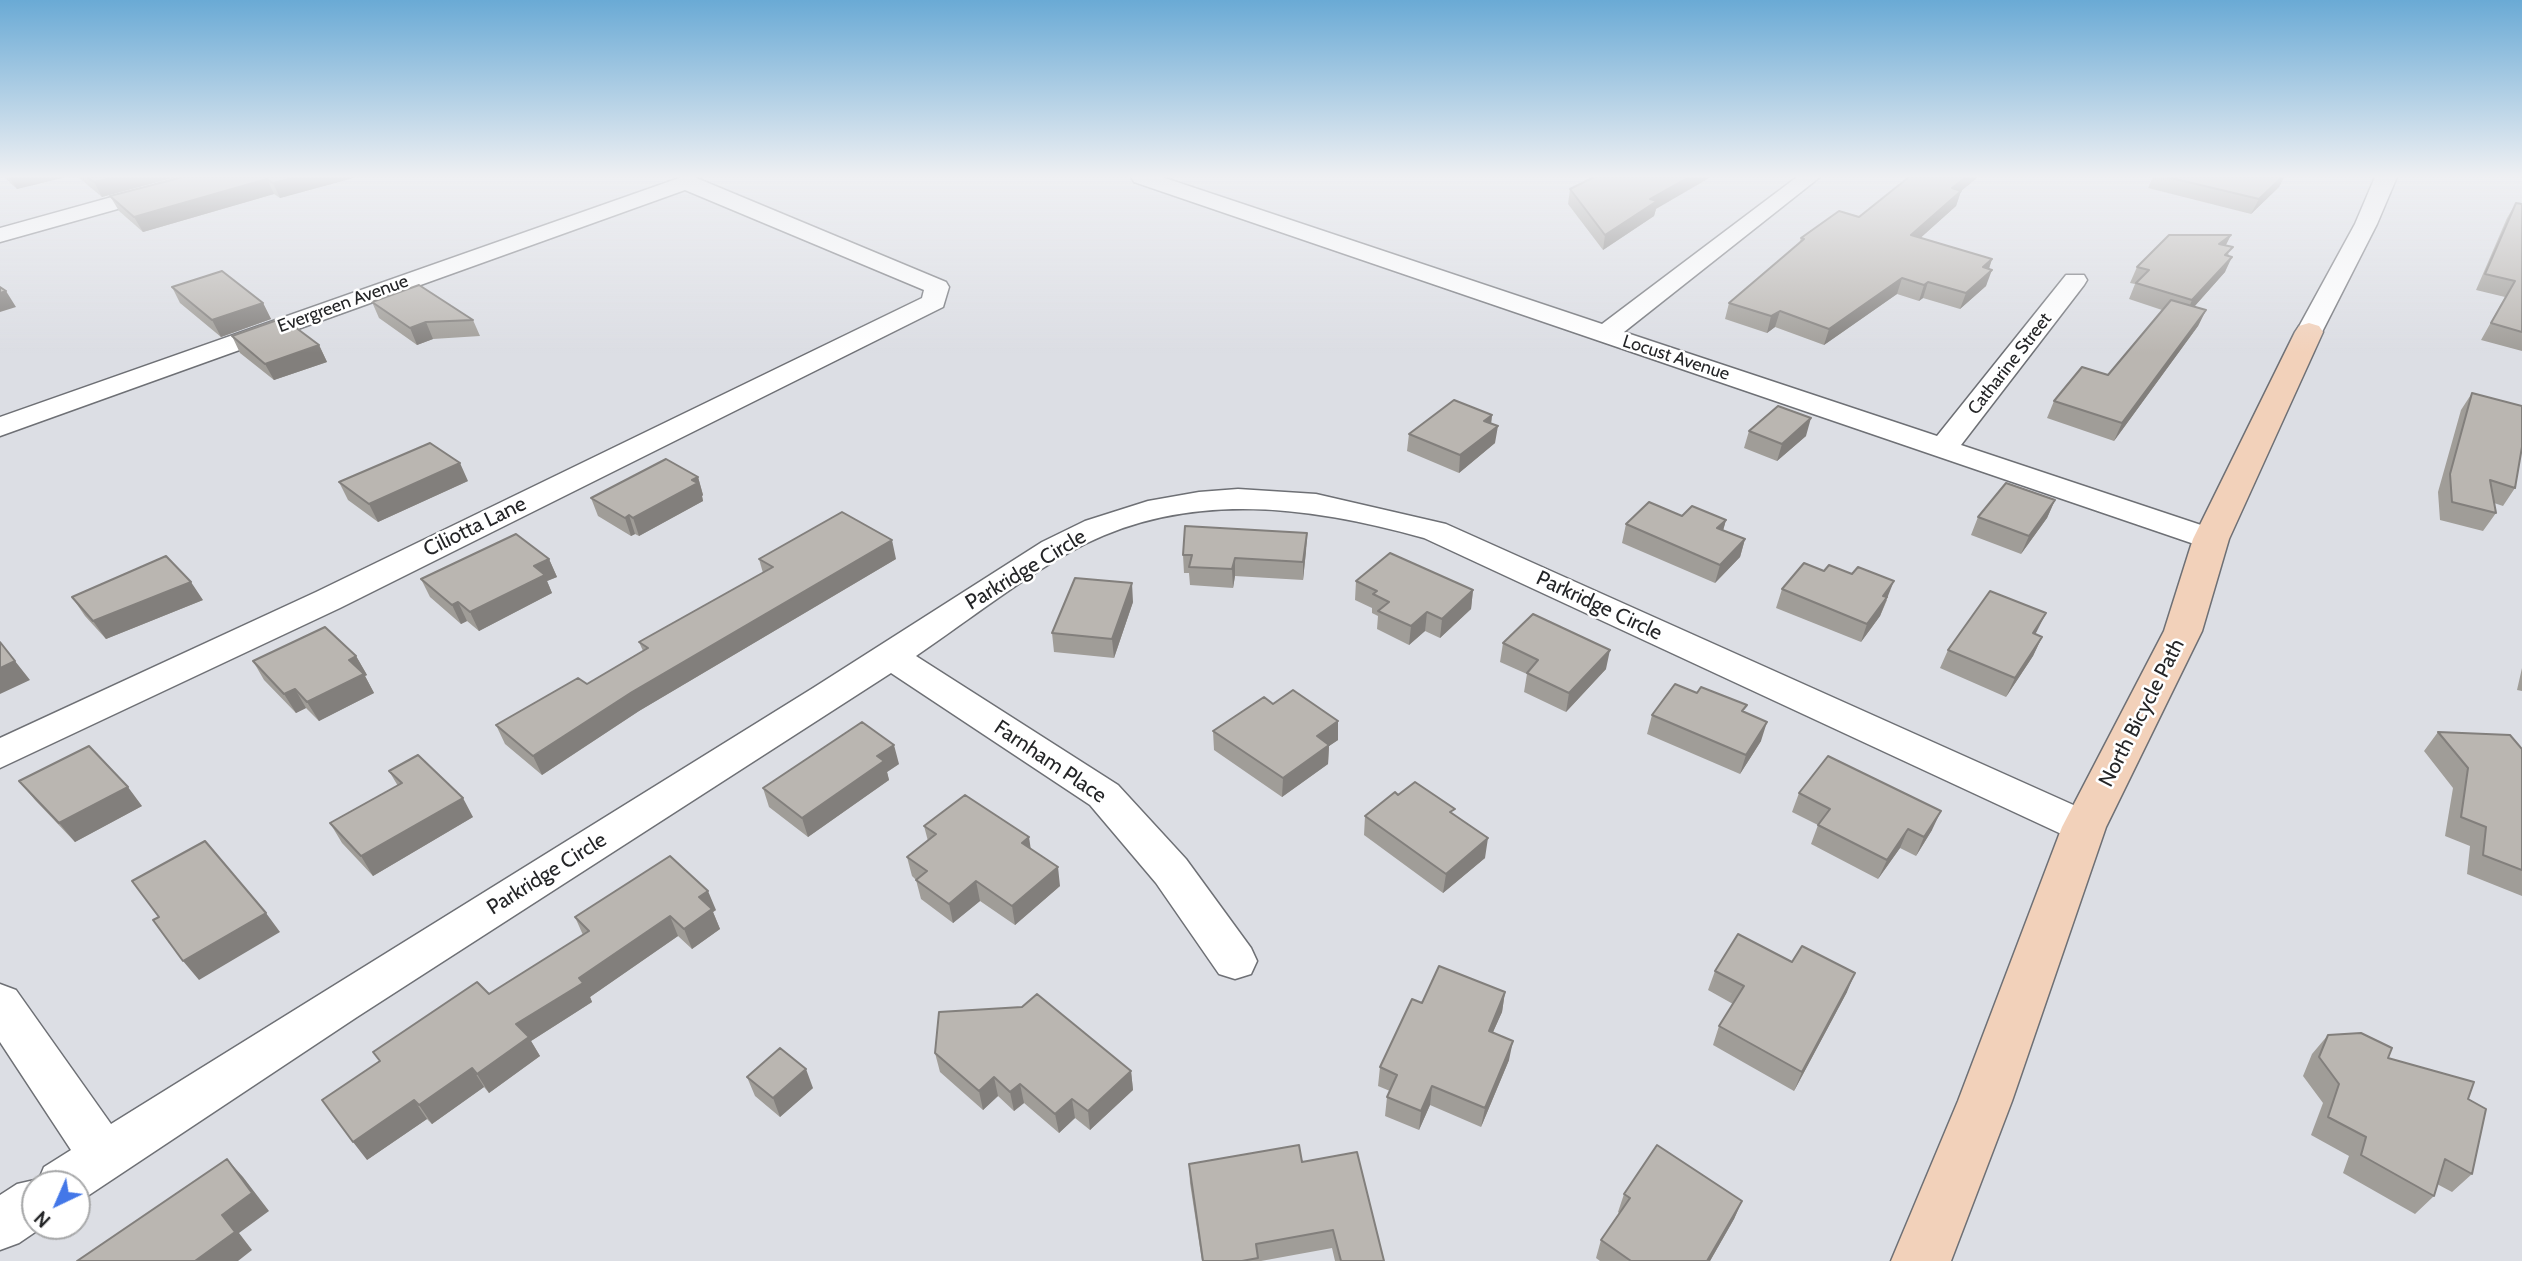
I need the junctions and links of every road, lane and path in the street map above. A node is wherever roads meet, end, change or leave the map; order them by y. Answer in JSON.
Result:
{"nodes":[{"id":1,"x":535,"y":236,"type":"edge"},
{"id":2,"x":816,"y":236,"type":"edge"},
{"id":3,"x":1316,"y":236,"type":"edge"},
{"id":4,"x":1733,"y":236,"type":"edge"},
{"id":5,"x":2360,"y":236,"type":"edge"},
{"id":6,"x":2075,"y":280,"type":"dead end"},
{"id":7,"x":937,"y":286,"type":"joint"},
{"id":8,"x":2309,"y":332,"type":"joint"},
{"id":9,"x":1605,"y":334,"type":"junction"},
{"id":10,"x":0,"y":427,"type":"edge"},
{"id":11,"x":1944,"y":447,"type":"junction"},
{"id":12,"x":2211,"y":538,"type":"junction"},
{"id":13,"x":891,"y":656,"type":"junction"},
{"id":14,"x":0,"y":754,"type":"edge"},
{"id":15,"x":2084,"y":828,"type":"junction"},
{"id":16,"x":1235,"y":961,"type":"dead end"},
{"id":17,"x":0,"y":1004,"type":"edge"},
{"id":18,"x":104,"y":1156,"type":"junction"},
{"id":19,"x":83,"y":1170,"type":"edge"},
{"id":20,"x":21,"y":1211,"type":"edge"},
{"id":21,"x":0,"y":1225,"type":"edge"},
{"id":22,"x":1921,"y":1261,"type":"edge"}],
"edges":[{"from":1,"to":10,"type":"street","name":"Evergreen Avenue"},
{"from":2,"to":7,"type":"street","name":"Evergreen Avenue"},
{"from":3,"to":9,"type":"street","name":"Locust Avenue"},
{"from":4,"to":9,"type":"street"},
{"from":5,"to":8,"type":"street","name":"North Bicycle Path"},
{"from":6,"to":11,"type":"street","name":"Catharine Street"},
{"from":7,"to":14,"type":"street","name":"Ciliotta Lane"},
{"from":8,"to":12,"type":"street","name":"North Bicycle Path"},
{"from":9,"to":11,"type":"street","name":"Locust Avenue"},
{"from":11,"to":12,"type":"street","name":"Locust Avenue"},
{"from":12,"to":15,"type":"street","name":"North Bicycle Path"},
{"from":13,"to":15,"type":"street","name":"Parkridge Circle"},
{"from":13,"to":16,"type":"street","name":"Farnham Place"},
{"from":13,"to":18,"type":"street","name":"Parkridge Circle"},
{"from":15,"to":22,"type":"street","name":"North Bicycle Path"},
{"from":17,"to":18,"type":"street"},
{"from":18,"to":19,"type":"street","name":"Parkridge Circle"},
{"from":20,"to":21,"type":"street"}]}
